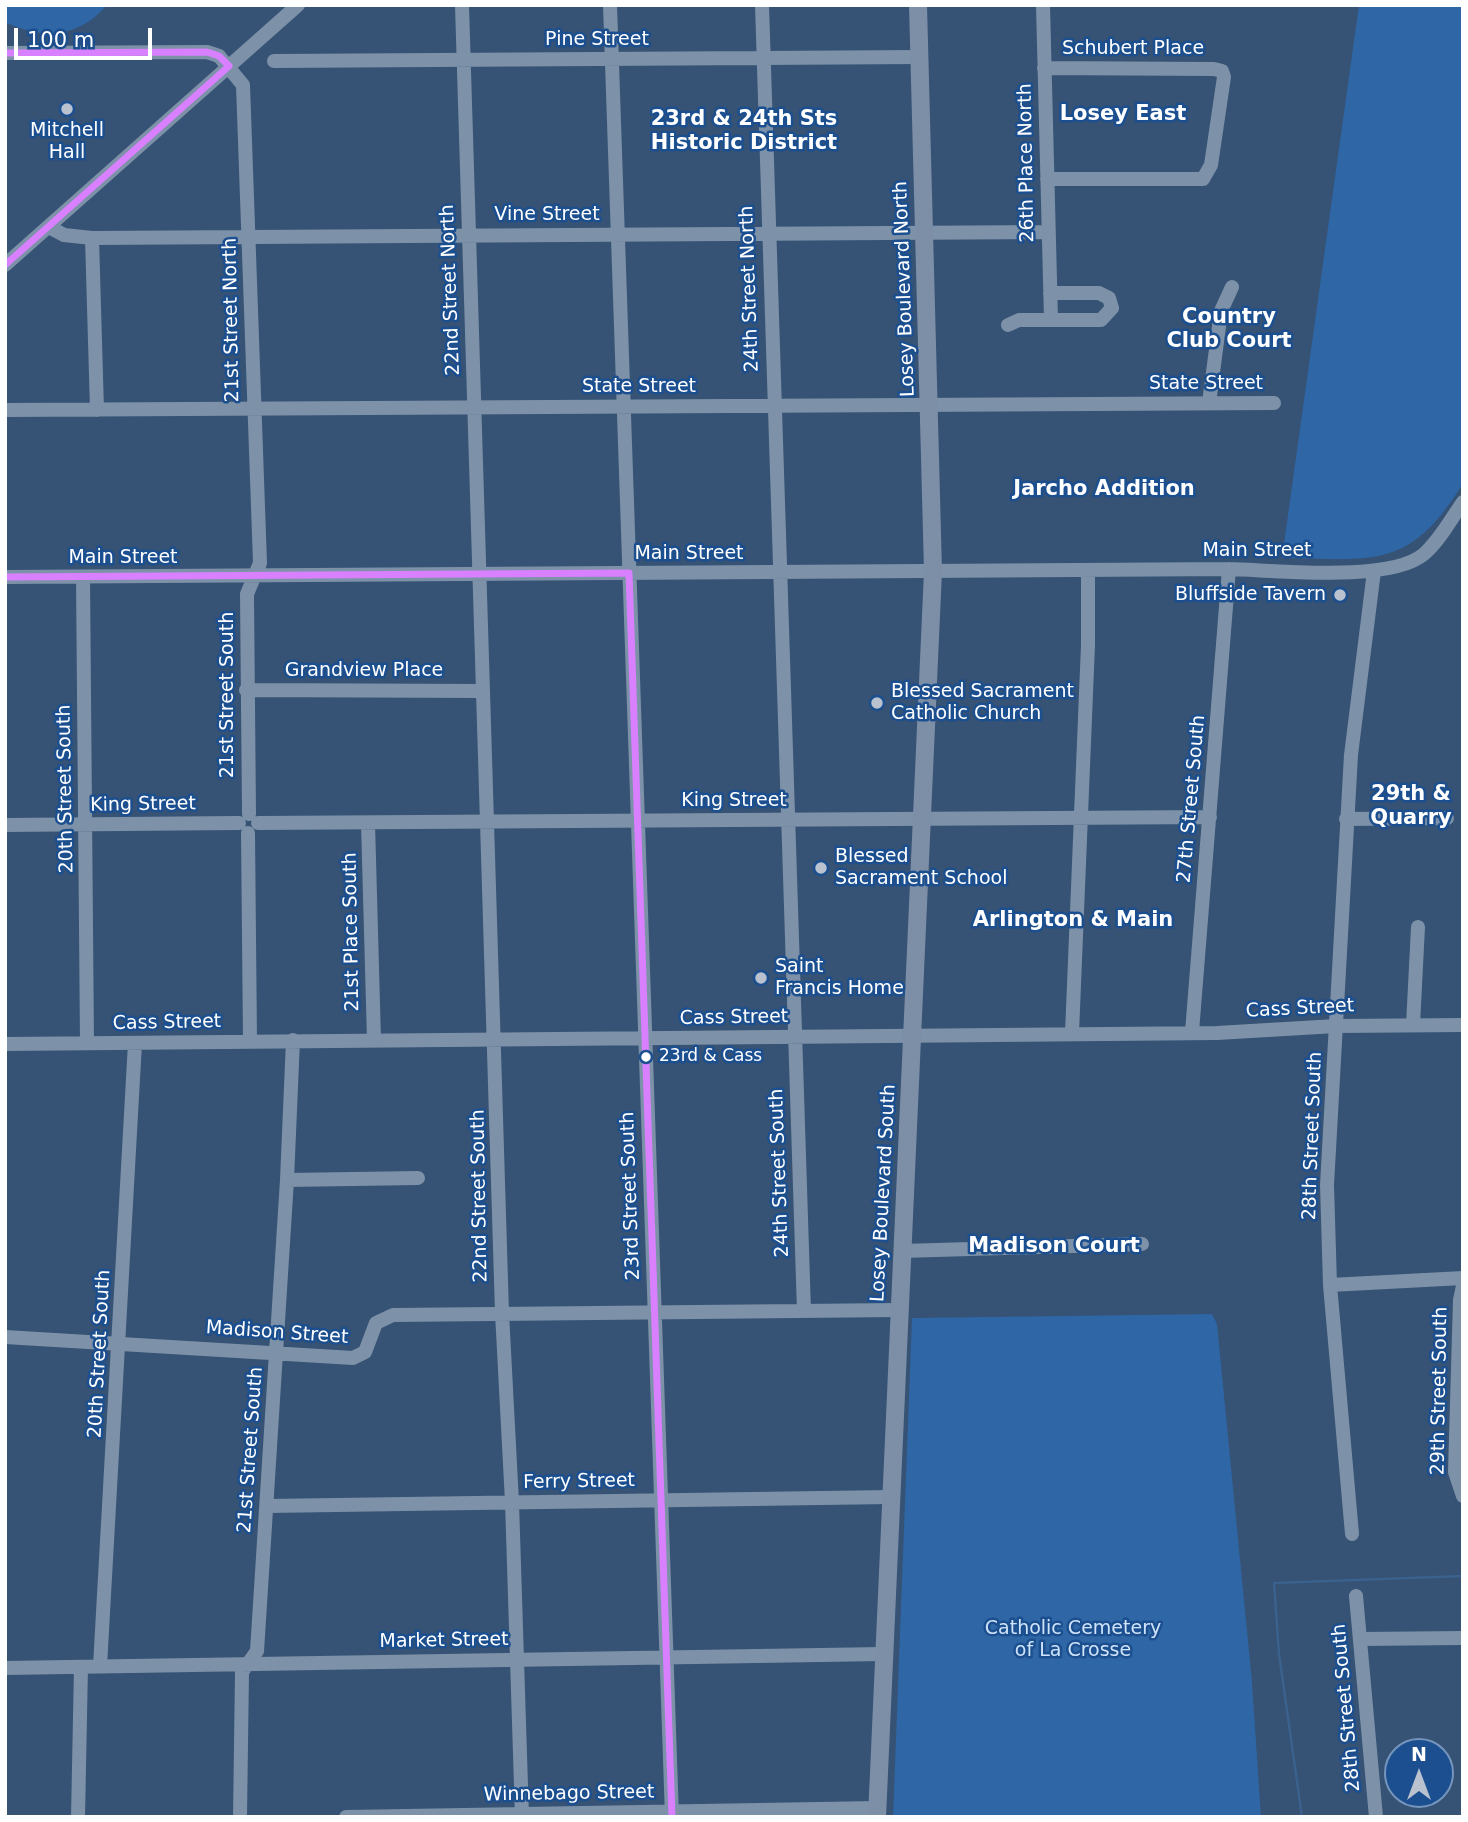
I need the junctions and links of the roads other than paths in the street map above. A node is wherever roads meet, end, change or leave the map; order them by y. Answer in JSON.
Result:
{"nodes":[{"id":1,"x":298,"y":5,"type":"edge"},
{"id":2,"x":462,"y":5,"type":"edge"},
{"id":3,"x":610,"y":5,"type":"edge"},
{"id":4,"x":762,"y":5,"type":"edge"},
{"id":5,"x":918,"y":5,"type":"edge"},
{"id":6,"x":1043,"y":5,"type":"edge"},
{"id":7,"x":5,"y":53,"type":"edge"},
{"id":8,"x":920,"y":57,"type":"junction"},
{"id":9,"x":763,"y":58,"type":"junction"},
{"id":10,"x":611,"y":59,"type":"junction"},
{"id":11,"x":464,"y":60,"type":"junction"},
{"id":12,"x":274,"y":61,"type":"dead end"},
{"id":13,"x":229,"y":66,"type":"junction"},
{"id":14,"x":1044,"y":68,"type":"junction"},
{"id":15,"x":1047,"y":179,"type":"junction"},
{"id":16,"x":49,"y":226,"type":"junction"},
{"id":17,"x":924,"y":232,"type":"junction"},
{"id":18,"x":1048,"y":232,"type":"junction"},
{"id":19,"x":767,"y":233,"type":"junction"},
{"id":20,"x":617,"y":234,"type":"junction"},
{"id":21,"x":468,"y":235,"type":"junction"},
{"id":22,"x":249,"y":237,"type":"junction"},
{"id":23,"x":92,"y":238,"type":"junction"},
{"id":24,"x":5,"y":265,"type":"edge"},
{"id":25,"x":1232,"y":286,"type":"dead end"},
{"id":26,"x":1049,"y":293,"type":"junction"},
{"id":27,"x":1051,"y":320,"type":"junction"},
{"id":28,"x":1008,"y":325,"type":"dead end"},
{"id":29,"x":1209,"y":403,"type":"junction"},
{"id":30,"x":1274,"y":403,"type":"dead end"},
{"id":31,"x":930,"y":405,"type":"junction"},
{"id":32,"x":624,"y":406,"type":"junction"},
{"id":33,"x":774,"y":406,"type":"junction"},
{"id":34,"x":473,"y":407,"type":"junction"},
{"id":35,"x":253,"y":408,"type":"junction"},
{"id":36,"x":5,"y":410,"type":"edge"},
{"id":37,"x":97,"y":410,"type":"junction"},
{"id":38,"x":1463,"y":502,"type":"edge"},
{"id":39,"x":1229,"y":569,"type":"junction"},
{"id":40,"x":933,"y":571,"type":"junction"},
{"id":41,"x":1087,"y":571,"type":"junction"},
{"id":42,"x":1374,"y":571,"type":"junction"},
{"id":43,"x":779,"y":572,"type":"junction"},
{"id":44,"x":629,"y":573,"type":"junction"},
{"id":45,"x":478,"y":574,"type":"junction"},
{"id":46,"x":5,"y":577,"type":"edge"},
{"id":47,"x":83,"y":577,"type":"junction"},
{"id":48,"x":253,"y":578,"type":"junction"},
{"id":49,"x":246,"y":690,"type":"junction"},
{"id":50,"x":482,"y":691,"type":"junction"},
{"id":51,"x":1210,"y":817,"type":"junction"},
{"id":52,"x":1082,"y":818,"type":"junction"},
{"id":53,"x":1447,"y":818,"type":"dead end"},
{"id":54,"x":1346,"y":819,"type":"junction"},
{"id":55,"x":787,"y":820,"type":"junction"},
{"id":56,"x":923,"y":820,"type":"junction"},
{"id":57,"x":488,"y":821,"type":"junction"},
{"id":58,"x":638,"y":821,"type":"junction"},
{"id":59,"x":249,"y":823,"type":"junction"},
{"id":60,"x":368,"y":823,"type":"junction"},
{"id":61,"x":86,"y":824,"type":"junction"},
{"id":62,"x":5,"y":825,"type":"edge"},
{"id":63,"x":1418,"y":927,"type":"dead end"},
{"id":64,"x":1413,"y":1025,"type":"junction"},
{"id":65,"x":1463,"y":1025,"type":"edge"},
{"id":66,"x":1336,"y":1026,"type":"junction"},
{"id":67,"x":1192,"y":1032,"type":"junction"},
{"id":68,"x":1072,"y":1033,"type":"junction"},
{"id":69,"x":914,"y":1034,"type":"junction"},
{"id":70,"x":794,"y":1036,"type":"junction"},
{"id":71,"x":645,"y":1038,"type":"junction"},
{"id":72,"x":293,"y":1040,"type":"junction"},
{"id":73,"x":374,"y":1040,"type":"junction"},
{"id":74,"x":495,"y":1040,"type":"junction"},
{"id":75,"x":250,"y":1041,"type":"junction"},
{"id":76,"x":87,"y":1043,"type":"junction"},
{"id":77,"x":135,"y":1043,"type":"junction"},
{"id":78,"x":5,"y":1044,"type":"edge"},
{"id":79,"x":418,"y":1178,"type":"dead end"},
{"id":80,"x":288,"y":1180,"type":"junction"},
{"id":81,"x":1142,"y":1244,"type":"dead end"},
{"id":82,"x":902,"y":1251,"type":"junction"},
{"id":83,"x":1463,"y":1278,"type":"edge"},
{"id":84,"x":1330,"y":1285,"type":"junction"},
{"id":85,"x":1463,"y":1286,"type":"edge"},
{"id":86,"x":900,"y":1310,"type":"junction"},
{"id":87,"x":804,"y":1311,"type":"junction"},
{"id":88,"x":502,"y":1313,"type":"junction"},
{"id":89,"x":654,"y":1313,"type":"junction"},
{"id":90,"x":5,"y":1337,"type":"edge"},
{"id":91,"x":121,"y":1343,"type":"junction"},
{"id":92,"x":277,"y":1353,"type":"junction"},
{"id":93,"x":1463,"y":1496,"type":"edge"},
{"id":94,"x":891,"y":1497,"type":"junction"},
{"id":95,"x":661,"y":1500,"type":"junction"},
{"id":96,"x":512,"y":1502,"type":"junction"},
{"id":97,"x":267,"y":1506,"type":"junction"},
{"id":98,"x":1352,"y":1534,"type":"dead end"},
{"id":99,"x":1356,"y":1596,"type":"dead end"},
{"id":100,"x":1463,"y":1638,"type":"edge"},
{"id":101,"x":1360,"y":1639,"type":"junction"},
{"id":102,"x":883,"y":1654,"type":"junction"},
{"id":103,"x":667,"y":1657,"type":"junction"},
{"id":104,"x":516,"y":1659,"type":"junction"},
{"id":105,"x":251,"y":1663,"type":"junction"},
{"id":106,"x":100,"y":1666,"type":"junction"},
{"id":107,"x":81,"y":1667,"type":"junction"},
{"id":108,"x":5,"y":1668,"type":"edge"},
{"id":109,"x":877,"y":1812,"type":"edge"},
{"id":110,"x":671,"y":1814,"type":"edge"},
{"id":111,"x":522,"y":1815,"type":"edge"},
{"id":112,"x":78,"y":1817,"type":"edge"},
{"id":113,"x":240,"y":1817,"type":"edge"},
{"id":114,"x":345,"y":1817,"type":"edge"},
{"id":115,"x":1376,"y":1817,"type":"edge"}],
"edges":[{"from":1,"to":13,"type":"street"},
{"from":2,"to":11,"type":"street","name":"22nd Street North"},
{"from":3,"to":10,"type":"street","name":"23rd Street South"},
{"from":4,"to":9,"type":"street","name":"24th Street North"},
{"from":5,"to":8,"type":"main road","name":"Losey Boulevard North"},
{"from":6,"to":14,"type":"street","name":"26th Place North"},
{"from":7,"to":13,"type":"street"},
{"from":8,"to":9,"type":"street","name":"Pine Street"},
{"from":8,"to":17,"type":"main road","name":"Losey Boulevard North"},
{"from":9,"to":10,"type":"street","name":"Pine Street"},
{"from":9,"to":19,"type":"street","name":"24th Street North"},
{"from":10,"to":11,"type":"street","name":"Pine Street"},
{"from":10,"to":20,"type":"street","name":"23rd Street South"},
{"from":11,"to":12,"type":"street","name":"Pine Street"},
{"from":11,"to":21,"type":"street","name":"22nd Street North"},
{"from":13,"to":16,"type":"street"},
{"from":13,"to":22,"type":"street","name":"21st Street North"},
{"from":14,"to":15,"type":"street","name":"26th Place North"},
{"from":14,"to":15,"type":"street","name":"Schubert Place"},
{"from":15,"to":18,"type":"street","name":"26th Place North"},
{"from":16,"to":23,"type":"street","name":"Vine Street"},
{"from":16,"to":24,"type":"street"},
{"from":17,"to":18,"type":"street","name":"Vine Street"},
{"from":17,"to":19,"type":"street","name":"Vine Street"},
{"from":17,"to":31,"type":"main road","name":"Losey Boulevard North"},
{"from":18,"to":26,"type":"street","name":"26th Place North"},
{"from":19,"to":20,"type":"street","name":"Vine Street"},
{"from":19,"to":33,"type":"street","name":"24th Street North"},
{"from":20,"to":21,"type":"street","name":"Vine Street"},
{"from":20,"to":32,"type":"street","name":"23rd Street South"},
{"from":21,"to":22,"type":"street","name":"Vine Street"},
{"from":21,"to":34,"type":"street","name":"22nd Street North"},
{"from":22,"to":23,"type":"street","name":"Vine Street"},
{"from":22,"to":35,"type":"street","name":"21st Street North"},
{"from":23,"to":37,"type":"street"},
{"from":25,"to":29,"type":"street"},
{"from":26,"to":27,"type":"street","name":"26th Place North"},
{"from":26,"to":27,"type":"street"},
{"from":27,"to":28,"type":"street"},
{"from":29,"to":30,"type":"street","name":"State Street"},
{"from":29,"to":31,"type":"street","name":"State Street"},
{"from":31,"to":33,"type":"street","name":"State Street"},
{"from":31,"to":40,"type":"main road","name":"Losey Boulevard North"},
{"from":32,"to":33,"type":"street","name":"State Street"},
{"from":32,"to":34,"type":"street","name":"State Street"},
{"from":32,"to":44,"type":"street","name":"23rd Street South"},
{"from":33,"to":43,"type":"street","name":"24th Street North"},
{"from":34,"to":35,"type":"street","name":"State Street"},
{"from":34,"to":45,"type":"street","name":"22nd Street North"},
{"from":35,"to":37,"type":"street","name":"State Street"},
{"from":35,"to":48,"type":"street","name":"21st Street North"},
{"from":36,"to":37,"type":"street","name":"State Street"},
{"from":38,"to":42,"type":"street","name":"Main Street"},
{"from":39,"to":41,"type":"street","name":"Main Street"},
{"from":39,"to":42,"type":"street","name":"Main Street"},
{"from":39,"to":51,"type":"street","name":"27th Street South"},
{"from":40,"to":41,"type":"street","name":"Main Street"},
{"from":40,"to":43,"type":"street","name":"Main Street"},
{"from":40,"to":56,"type":"main road","name":"Losey Boulevard South"},
{"from":41,"to":52,"type":"street"},
{"from":42,"to":54,"type":"street","name":"28th Street South"},
{"from":43,"to":44,"type":"street","name":"Main Street"},
{"from":43,"to":55,"type":"street","name":"24th Street South"},
{"from":44,"to":45,"type":"street","name":"Main Street"},
{"from":44,"to":58,"type":"street","name":"23rd Street South"},
{"from":45,"to":48,"type":"street","name":"Main Street"},
{"from":45,"to":50,"type":"street","name":"22nd Street South"},
{"from":46,"to":47,"type":"street","name":"Main Street"},
{"from":47,"to":48,"type":"street","name":"Main Street"},
{"from":47,"to":61,"type":"street","name":"20th Street South"},
{"from":48,"to":49,"type":"street","name":"21st Street South"},
{"from":49,"to":50,"type":"street","name":"Grandview Place"},
{"from":49,"to":59,"type":"street","name":"21st Street South"},
{"from":50,"to":57,"type":"street","name":"22nd Street South"},
{"from":51,"to":52,"type":"street","name":"King Street"},
{"from":51,"to":67,"type":"street","name":"27th Street South"},
{"from":52,"to":56,"type":"street","name":"King Street"},
{"from":52,"to":68,"type":"street"},
{"from":53,"to":54,"type":"street"},
{"from":54,"to":66,"type":"street","name":"28th Street South"},
{"from":55,"to":56,"type":"street","name":"King Street"},
{"from":55,"to":58,"type":"street","name":"King Street"},
{"from":55,"to":70,"type":"street","name":"24th Street South"},
{"from":56,"to":69,"type":"main road","name":"Losey Boulevard South"},
{"from":57,"to":58,"type":"street","name":"King Street"},
{"from":57,"to":60,"type":"street","name":"King Street"},
{"from":57,"to":74,"type":"street","name":"22nd Street South"},
{"from":58,"to":71,"type":"street","name":"23rd Street South"},
{"from":59,"to":60,"type":"street","name":"King Street"},
{"from":59,"to":61,"type":"street","name":"King Street"},
{"from":59,"to":75,"type":"street","name":"21st Street South"},
{"from":60,"to":73,"type":"street","name":"21st Place South"},
{"from":61,"to":62,"type":"street","name":"King Street"},
{"from":61,"to":76,"type":"street","name":"20th Street South"},
{"from":63,"to":64,"type":"street"},
{"from":64,"to":65,"type":"street","name":"Cass Street"},
{"from":64,"to":66,"type":"street","name":"Cass Street"},
{"from":66,"to":67,"type":"street","name":"Cass Street"},
{"from":66,"to":84,"type":"street","name":"28th Street South"},
{"from":67,"to":68,"type":"street","name":"Cass Street"},
{"from":68,"to":69,"type":"street","name":"Cass Street"},
{"from":69,"to":70,"type":"street","name":"Cass Street"},
{"from":69,"to":82,"type":"main road","name":"Losey Boulevard South"},
{"from":70,"to":71,"type":"street","name":"Cass Street"},
{"from":70,"to":87,"type":"street","name":"24th Street South"},
{"from":71,"to":74,"type":"street","name":"Cass Street"},
{"from":71,"to":89,"type":"street","name":"23rd Street South"},
{"from":72,"to":73,"type":"street","name":"Cass Street"},
{"from":72,"to":75,"type":"street","name":"Cass Street"},
{"from":72,"to":80,"type":"street","name":"21st Street South"},
{"from":73,"to":74,"type":"street","name":"Cass Street"},
{"from":74,"to":88,"type":"street","name":"22nd Street South"},
{"from":75,"to":77,"type":"street","name":"Cass Street"},
{"from":76,"to":77,"type":"street","name":"Cass Street"},
{"from":76,"to":78,"type":"street","name":"Cass Street"},
{"from":77,"to":91,"type":"street","name":"20th Street South"},
{"from":79,"to":80,"type":"street"},
{"from":80,"to":92,"type":"street","name":"21st Street South"},
{"from":81,"to":82,"type":"street"},
{"from":82,"to":86,"type":"main road","name":"Losey Boulevard South"},
{"from":83,"to":84,"type":"street"},
{"from":84,"to":98,"type":"street","name":"28th Street South"},
{"from":85,"to":93,"type":"street","name":"29th Street South"},
{"from":86,"to":87,"type":"street","name":"Madison Street"},
{"from":86,"to":94,"type":"main road","name":"Losey Boulevard South"},
{"from":87,"to":89,"type":"street","name":"Madison Street"},
{"from":88,"to":89,"type":"street","name":"Madison Street"},
{"from":88,"to":92,"type":"street","name":"Madison Street"},
{"from":88,"to":96,"type":"street","name":"22nd Street South"},
{"from":89,"to":95,"type":"street","name":"23rd Street South"},
{"from":90,"to":91,"type":"street","name":"Madison Street"},
{"from":91,"to":92,"type":"street","name":"Madison Street"},
{"from":91,"to":106,"type":"street","name":"20th Street South"},
{"from":92,"to":97,"type":"street","name":"21st Street South"},
{"from":94,"to":95,"type":"street","name":"Ferry Street"},
{"from":94,"to":102,"type":"main road","name":"Losey Boulevard South"},
{"from":95,"to":96,"type":"street","name":"Ferry Street"},
{"from":95,"to":103,"type":"street","name":"23rd Street South"},
{"from":96,"to":97,"type":"street","name":"Ferry Street"},
{"from":96,"to":104,"type":"street","name":"22nd Street South"},
{"from":97,"to":105,"type":"street","name":"21st Street South"},
{"from":99,"to":101,"type":"street","name":"28th Street South"},
{"from":100,"to":101,"type":"street"},
{"from":101,"to":115,"type":"street","name":"28th Street South"},
{"from":102,"to":103,"type":"street","name":"Market Street"},
{"from":102,"to":109,"type":"main road","name":"Losey Boulevard South"},
{"from":103,"to":104,"type":"street","name":"Market Street"},
{"from":103,"to":110,"type":"street","name":"23rd Street South"},
{"from":104,"to":105,"type":"street","name":"Market Street"},
{"from":104,"to":111,"type":"street","name":"22nd Street South"},
{"from":105,"to":106,"type":"street","name":"Market Street"},
{"from":105,"to":113,"type":"street","name":"21st Street South"},
{"from":106,"to":107,"type":"street","name":"Market Street"},
{"from":107,"to":108,"type":"street","name":"Market Street"},
{"from":107,"to":112,"type":"street"},
{"from":109,"to":110,"type":"street","name":"Winnebago Street"},
{"from":110,"to":111,"type":"street","name":"Winnebago Street"},
{"from":111,"to":114,"type":"street","name":"Winnebago Street"}]}
